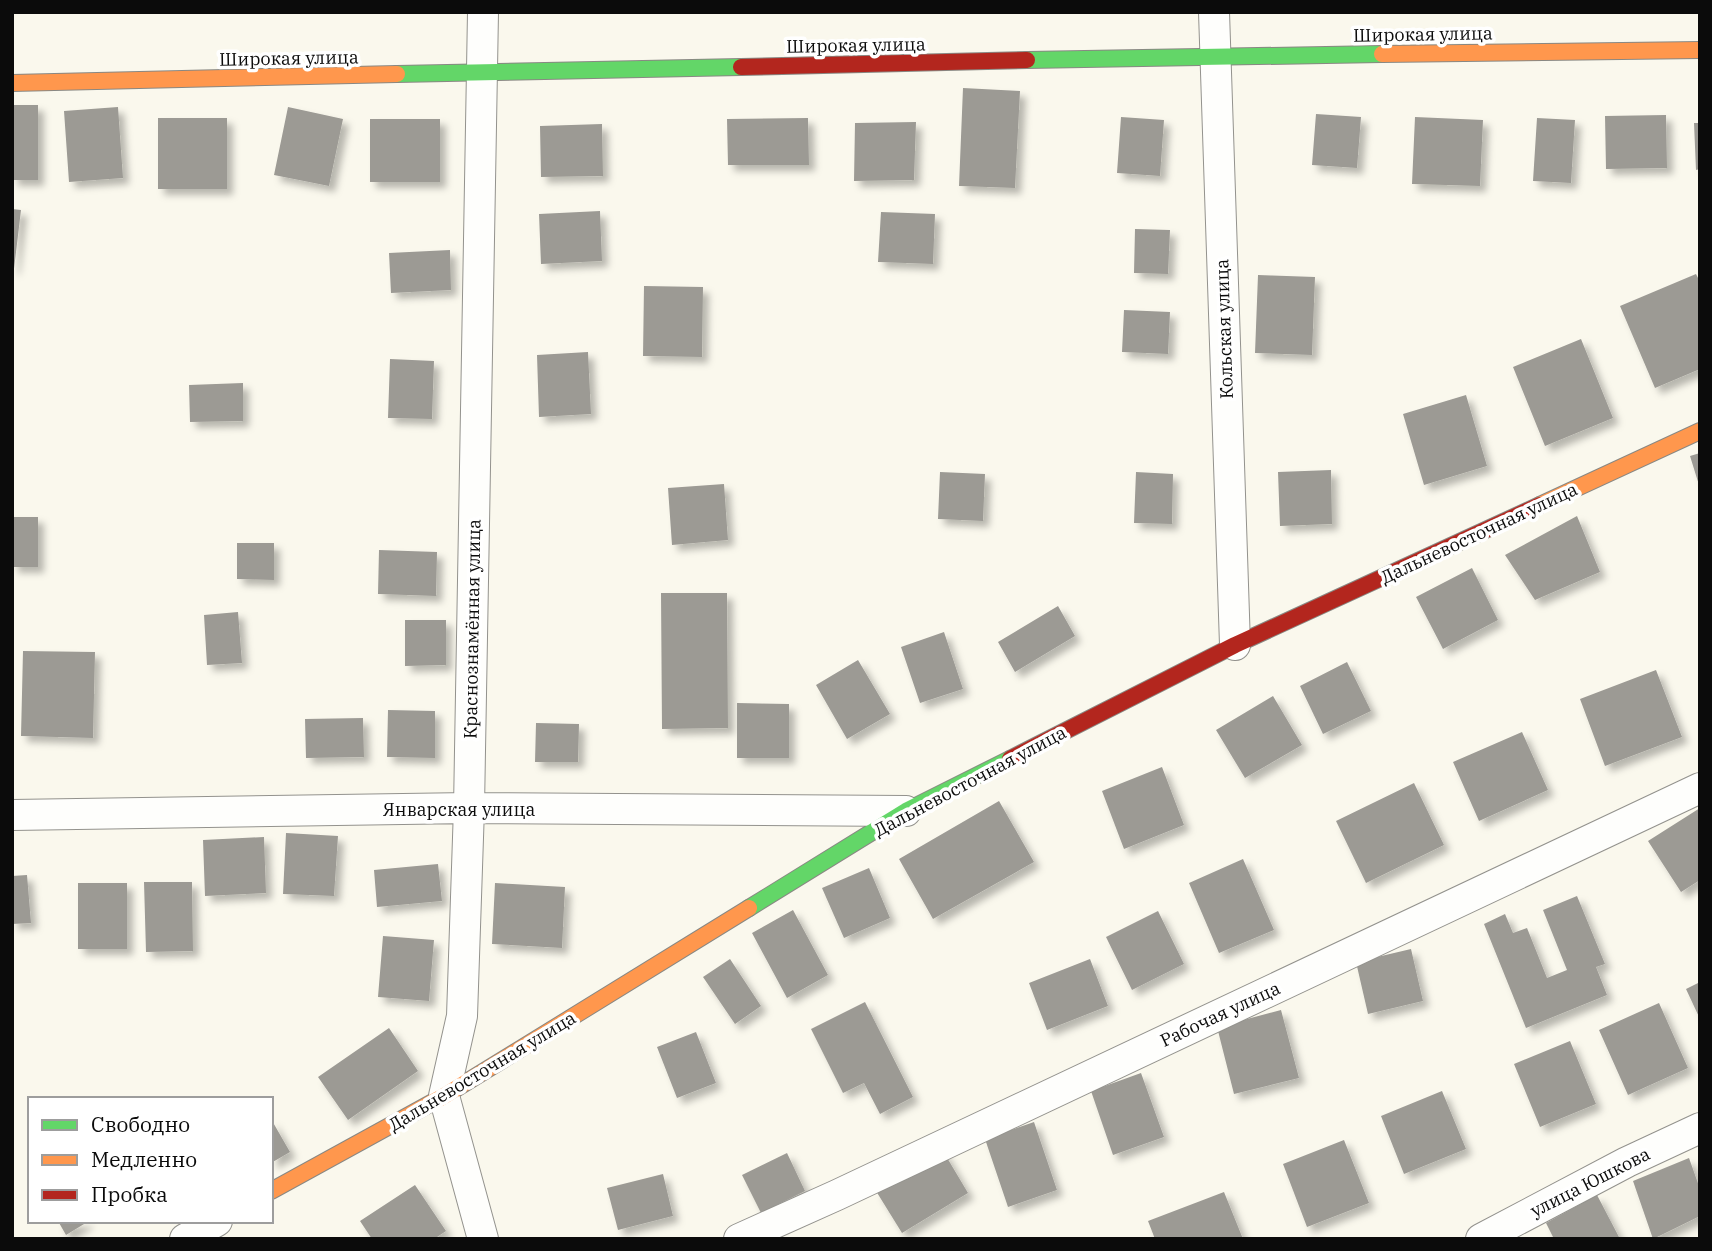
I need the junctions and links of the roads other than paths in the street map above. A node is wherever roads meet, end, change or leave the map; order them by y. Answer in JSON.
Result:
{"nodes":[{"id":1,"x":483,"y":12,"type":"edge"},
{"id":2,"x":1214,"y":12,"type":"edge"},
{"id":3,"x":1700,"y":50,"type":"edge"},
{"id":4,"x":1214,"y":56,"type":"junction"},
{"id":5,"x":483,"y":74,"type":"junction"},
{"id":6,"x":12,"y":83,"type":"edge"},
{"id":7,"x":1700,"y":431,"type":"edge"},
{"id":8,"x":1235,"y":645,"type":"junction"},
{"id":9,"x":1700,"y":788,"type":"edge"},
{"id":10,"x":469,"y":808,"type":"junction"},
{"id":11,"x":906,"y":811,"type":"junction"},
{"id":12,"x":12,"y":815,"type":"edge"},
{"id":13,"x":444,"y":1096,"type":"junction"},
{"id":14,"x":1700,"y":1128,"type":"edge"},
{"id":15,"x":273,"y":1190,"type":"edge"},
{"id":16,"x":213,"y":1223,"type":"edge"},
{"id":17,"x":185,"y":1239,"type":"edge"},
{"id":18,"x":483,"y":1239,"type":"edge"},
{"id":19,"x":739,"y":1239,"type":"edge"},
{"id":20,"x":1481,"y":1239,"type":"edge"}],
"edges":[{"from":1,"to":5,"type":"street","name":"Краснознамённая улица"},
{"from":2,"to":4,"type":"street","name":"Кольская улица"},
{"from":3,"to":4,"type":"street","name":"Широкая улица"},
{"from":4,"to":5,"type":"street","name":"Широкая улица"},
{"from":4,"to":8,"type":"street","name":"Кольская улица"},
{"from":5,"to":6,"type":"street","name":"Широкая улица"},
{"from":5,"to":10,"type":"street","name":"Краснознамённая улица"},
{"from":7,"to":8,"type":"street","name":"Дальневосточная улица"},
{"from":8,"to":11,"type":"street","name":"Дальневосточная улица"},
{"from":9,"to":19,"type":"street","name":"Рабочая улица"},
{"from":10,"to":11,"type":"street","name":"Январская улица"},
{"from":10,"to":12,"type":"street","name":"Январская улица"},
{"from":10,"to":13,"type":"street","name":"Краснознамённая улица"},
{"from":11,"to":13,"type":"street","name":"Дальневосточная улица"},
{"from":13,"to":15,"type":"street","name":"Дальневосточная улица"},
{"from":13,"to":18,"type":"street","name":"Краснознамённая улица"},
{"from":14,"to":20,"type":"street","name":"улица Юшкова"},
{"from":16,"to":17,"type":"street"}]}
